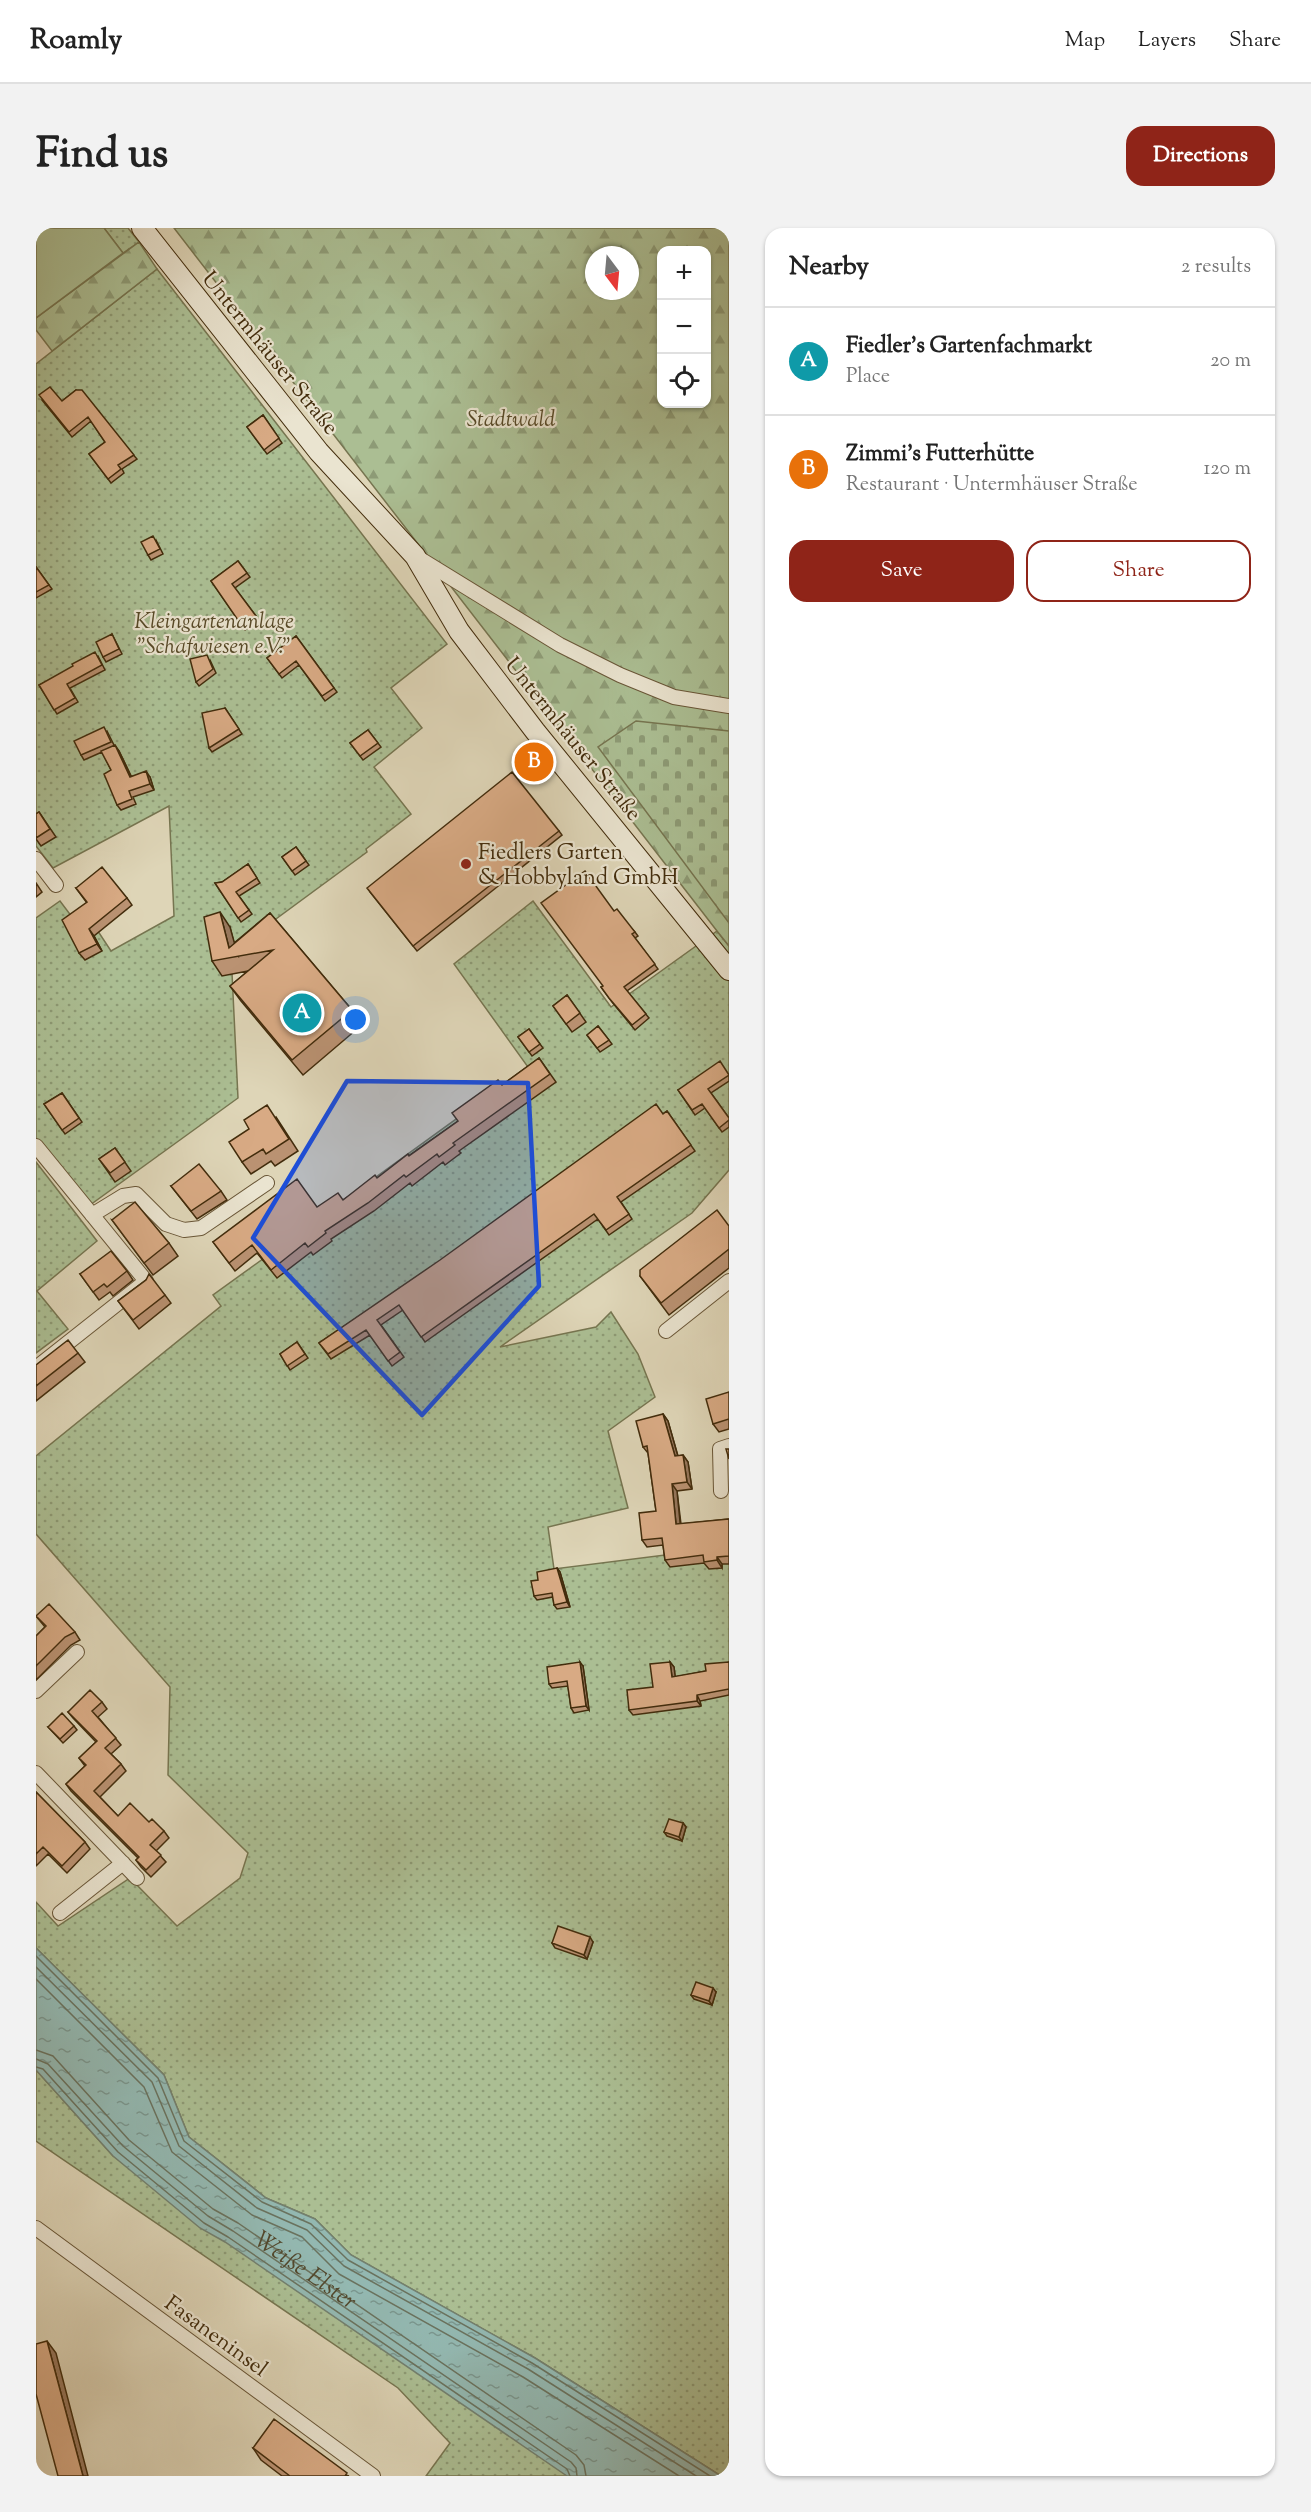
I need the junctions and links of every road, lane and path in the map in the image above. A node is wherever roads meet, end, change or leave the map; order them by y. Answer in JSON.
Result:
{"nodes":[{"id":1,"x":142,"y":228,"type":"edge"},
{"id":2,"x":415,"y":556,"type":"junction"},
{"id":3,"x":729,"y":706,"type":"edge"},
{"id":4,"x":36,"y":859,"type":"edge"},
{"id":5,"x":56,"y":885,"type":"dead end"},
{"id":6,"x":729,"y":970,"type":"edge"},
{"id":7,"x":36,"y":1146,"type":"edge"},
{"id":8,"x":267,"y":1183,"type":"dead end"},
{"id":9,"x":92,"y":1215,"type":"junction"},
{"id":10,"x":729,"y":1281,"type":"edge"},
{"id":11,"x":666,"y":1331,"type":"dead end"},
{"id":12,"x":36,"y":1368,"type":"edge"},
{"id":13,"x":718,"y":1447,"type":"edge"},
{"id":14,"x":721,"y":1491,"type":"dead end"},
{"id":15,"x":77,"y":1652,"type":"dead end"},
{"id":16,"x":36,"y":1691,"type":"edge"},
{"id":17,"x":36,"y":1773,"type":"edge"},
{"id":18,"x":123,"y":1863,"type":"junction"},
{"id":19,"x":137,"y":1878,"type":"dead end"},
{"id":20,"x":60,"y":1912,"type":"dead end"},
{"id":21,"x":36,"y":2228,"type":"edge"},
{"id":22,"x":373,"y":2476,"type":"edge"}],
"edges":[{"from":1,"to":2,"type":"main road","name":"Untermhäuser Straße"},
{"from":2,"to":3,"type":"street","name":"Untermhäuser Straße"},
{"from":2,"to":6,"type":"main road","name":"Untermhäuser Straße"},
{"from":4,"to":5,"type":"street"},
{"from":7,"to":9,"type":"street"},
{"from":8,"to":9,"type":"street"},
{"from":9,"to":12,"type":"street"},
{"from":10,"to":11,"type":"street"},
{"from":13,"to":14,"type":"street"},
{"from":15,"to":16,"type":"street"},
{"from":17,"to":18,"type":"street"},
{"from":18,"to":19,"type":"street"},
{"from":18,"to":20,"type":"street"},
{"from":21,"to":22,"type":"street","name":"Fasaneninsel"}]}
